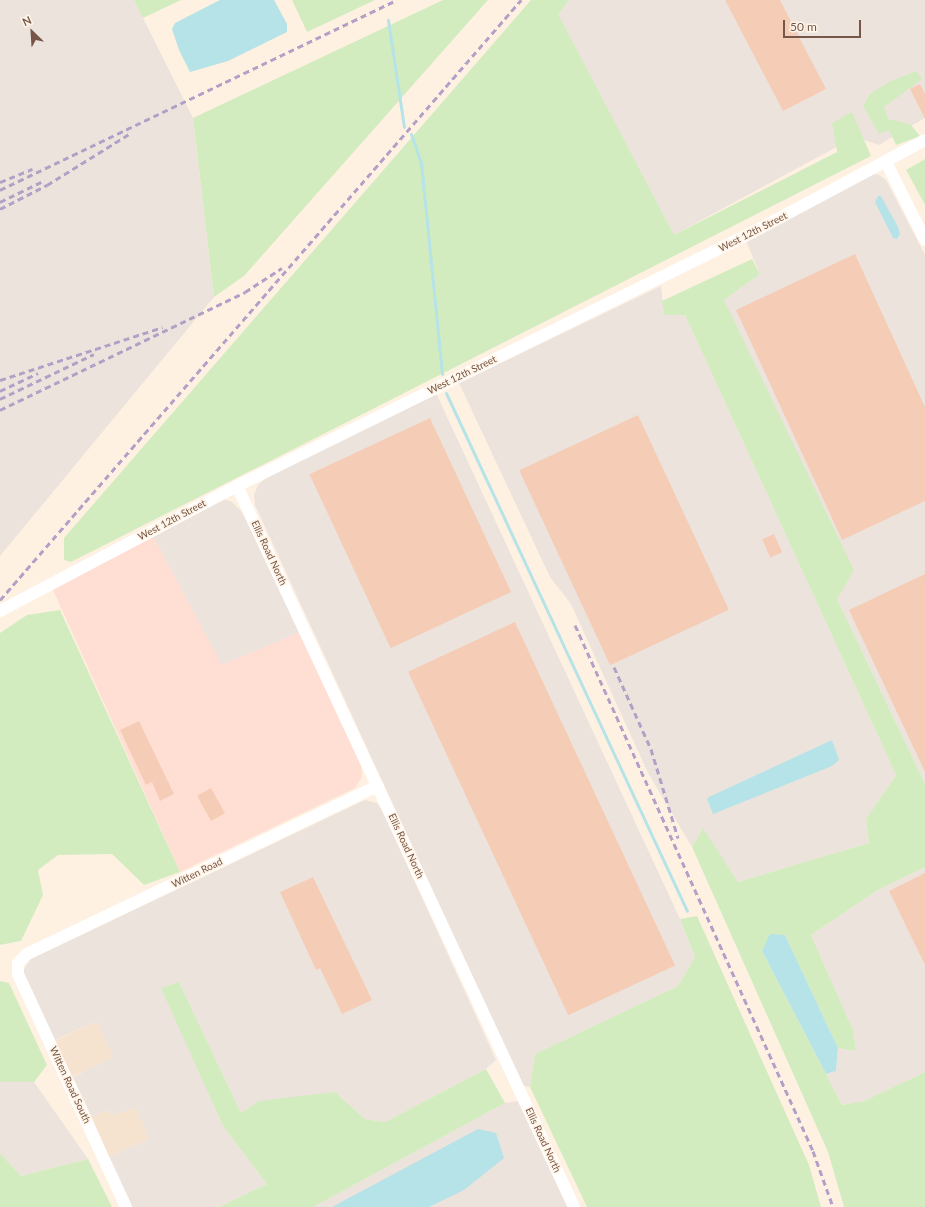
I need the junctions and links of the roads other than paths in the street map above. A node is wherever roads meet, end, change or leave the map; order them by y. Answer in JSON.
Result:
{"nodes":[{"id":1,"x":925,"y":140,"type":"edge"},
{"id":2,"x":886,"y":162,"type":"junction"},
{"id":3,"x":925,"y":240,"type":"edge"},
{"id":4,"x":237,"y":486,"type":"junction"},
{"id":5,"x":0,"y":611,"type":"edge"},
{"id":6,"x":378,"y":786,"type":"junction"},
{"id":7,"x":18,"y":963,"type":"joint"},
{"id":8,"x":126,"y":1207,"type":"edge"},
{"id":9,"x":574,"y":1207,"type":"edge"}],
"edges":[{"from":1,"to":2,"type":"street","name":"West 12th Street"},
{"from":2,"to":3,"type":"street"},
{"from":2,"to":4,"type":"street","name":"West 12th Street"},
{"from":4,"to":5,"type":"street","name":"West 12th Street"},
{"from":4,"to":6,"type":"street","name":"Ellis Road North"},
{"from":6,"to":7,"type":"street","name":"Witten Road"},
{"from":6,"to":9,"type":"street","name":"Ellis Road North"},
{"from":7,"to":8,"type":"street","name":"Witten Road South"}]}
